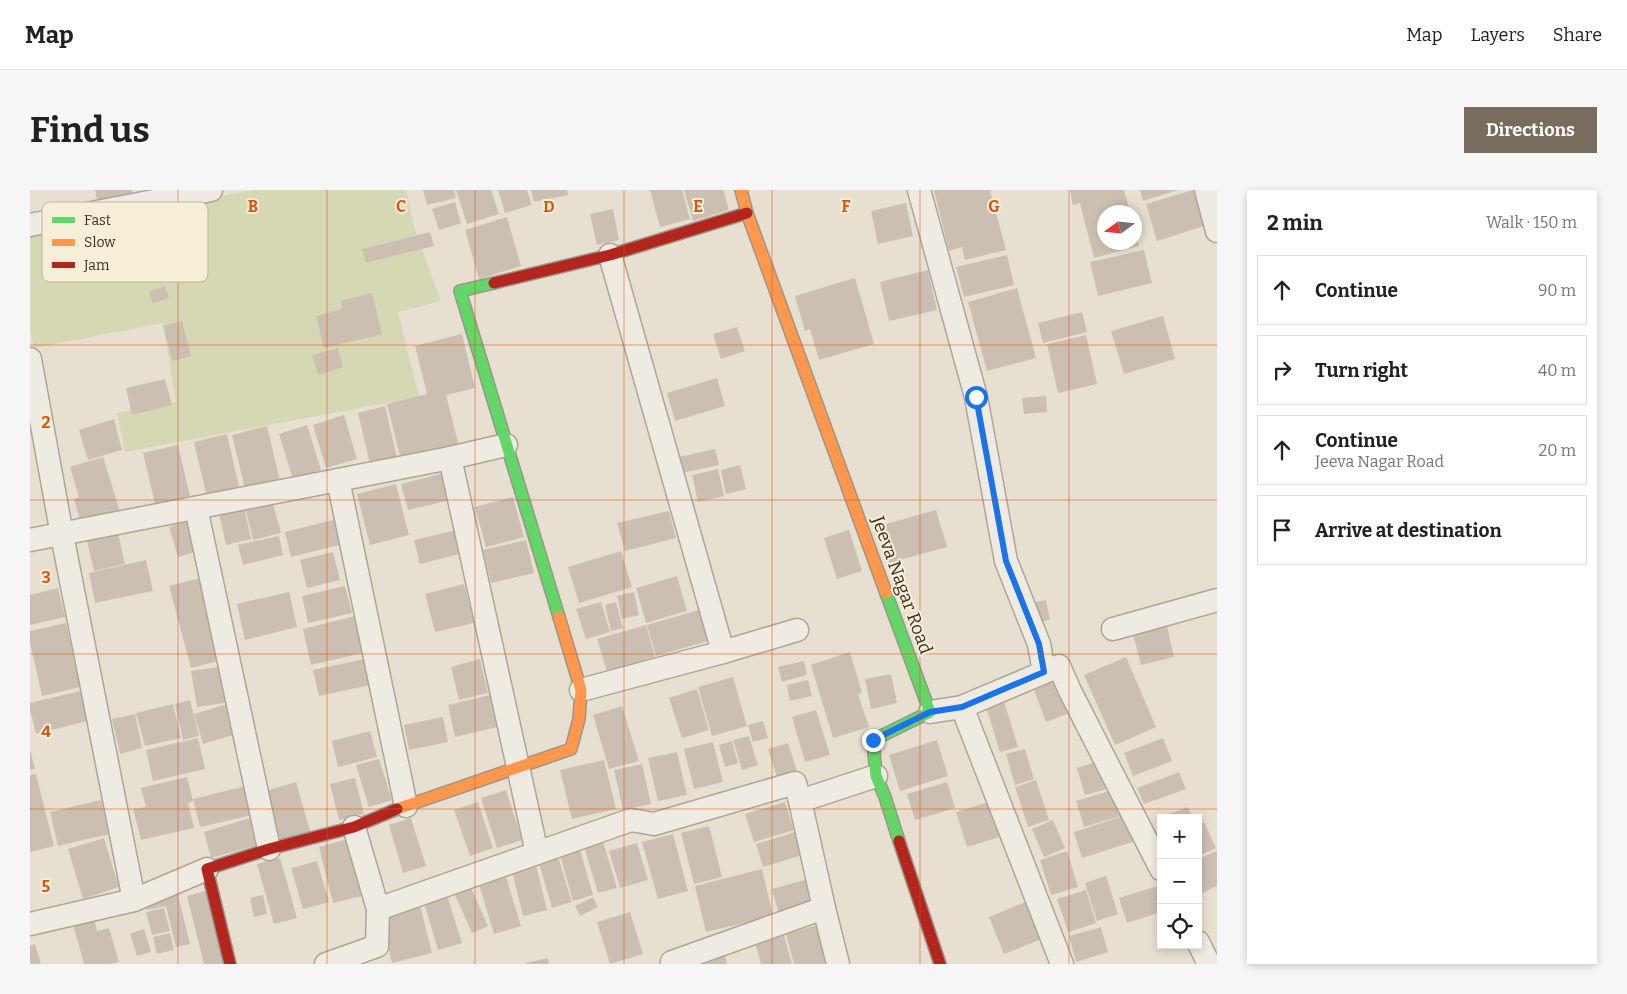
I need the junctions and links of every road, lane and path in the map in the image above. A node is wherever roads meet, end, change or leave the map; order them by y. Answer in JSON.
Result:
{"nodes":[{"id":1,"x":211,"y":190,"type":"edge"},
{"id":2,"x":741,"y":190,"type":"edge"},
{"id":3,"x":919,"y":190,"type":"edge"},
{"id":4,"x":1206,"y":190,"type":"edge"},
{"id":5,"x":148,"y":196,"type":"edge"},
{"id":6,"x":124,"y":202,"type":"edge"},
{"id":7,"x":747,"y":213,"type":"junction"},
{"id":8,"x":1217,"y":231,"type":"edge"},
{"id":9,"x":610,"y":255,"type":"junction"},
{"id":10,"x":30,"y":359,"type":"edge"},
{"id":11,"x":506,"y":444,"type":"junction"},
{"id":12,"x":450,"y":458,"type":"junction"},
{"id":13,"x":338,"y":480,"type":"junction"},
{"id":14,"x":196,"y":508,"type":"junction"},
{"id":15,"x":62,"y":534,"type":"junction"},
{"id":16,"x":30,"y":540,"type":"edge"},
{"id":17,"x":1216,"y":602,"type":"edge"},
{"id":18,"x":1112,"y":629,"type":"dead end"},
{"id":19,"x":797,"y":630,"type":"dead end"},
{"id":20,"x":722,"y":652,"type":"junction"},
{"id":21,"x":1044,"y":672,"type":"junction"},
{"id":22,"x":581,"y":690,"type":"junction"},
{"id":23,"x":962,"y":707,"type":"junction"},
{"id":24,"x":930,"y":712,"type":"junction"},
{"id":25,"x":517,"y":766,"type":"junction"},
{"id":26,"x":876,"y":776,"type":"junction"},
{"id":27,"x":800,"y":801,"type":"junction"},
{"id":28,"x":406,"y":806,"type":"junction"},
{"id":29,"x":354,"y":826,"type":"junction"},
{"id":30,"x":269,"y":849,"type":"junction"},
{"id":31,"x":537,"y":853,"type":"junction"},
{"id":32,"x":1157,"y":861,"type":"edge"},
{"id":33,"x":207,"y":869,"type":"junction"},
{"id":34,"x":134,"y":900,"type":"junction"},
{"id":35,"x":824,"y":908,"type":"junction"},
{"id":36,"x":378,"y":909,"type":"junction"},
{"id":37,"x":30,"y":924,"type":"edge"},
{"id":38,"x":1202,"y":949,"type":"edge"},
{"id":39,"x":670,"y":963,"type":"edge"},
{"id":40,"x":230,"y":964,"type":"edge"},
{"id":41,"x":326,"y":964,"type":"edge"},
{"id":42,"x":838,"y":964,"type":"edge"},
{"id":43,"x":940,"y":964,"type":"edge"},
{"id":44,"x":1062,"y":964,"type":"edge"},
{"id":45,"x":1209,"y":964,"type":"edge"}],
"edges":[{"from":1,"to":5,"type":"street"},
{"from":2,"to":7,"type":"street","name":"Jeeva Nagar Road"},
{"from":3,"to":21,"type":"street"},
{"from":4,"to":8,"type":"street"},
{"from":5,"to":6,"type":"street"},
{"from":7,"to":9,"type":"street"},
{"from":7,"to":24,"type":"street","name":"Jeeva Nagar Road"},
{"from":9,"to":11,"type":"street"},
{"from":9,"to":20,"type":"street"},
{"from":10,"to":15,"type":"street"},
{"from":11,"to":12,"type":"street"},
{"from":11,"to":22,"type":"street"},
{"from":12,"to":13,"type":"street"},
{"from":12,"to":25,"type":"street"},
{"from":13,"to":14,"type":"street"},
{"from":13,"to":28,"type":"street"},
{"from":14,"to":15,"type":"street"},
{"from":14,"to":30,"type":"street"},
{"from":15,"to":16,"type":"street"},
{"from":15,"to":34,"type":"street"},
{"from":17,"to":18,"type":"street"},
{"from":19,"to":20,"type":"street"},
{"from":20,"to":22,"type":"street"},
{"from":21,"to":23,"type":"street"},
{"from":21,"to":32,"type":"street"},
{"from":22,"to":25,"type":"street"},
{"from":23,"to":24,"type":"street"},
{"from":23,"to":44,"type":"street"},
{"from":24,"to":26,"type":"street"},
{"from":25,"to":28,"type":"street"},
{"from":25,"to":31,"type":"street"},
{"from":26,"to":27,"type":"street"},
{"from":26,"to":43,"type":"street"},
{"from":27,"to":31,"type":"street"},
{"from":27,"to":35,"type":"street"},
{"from":28,"to":29,"type":"street"},
{"from":29,"to":30,"type":"street"},
{"from":29,"to":36,"type":"street"},
{"from":30,"to":33,"type":"street"},
{"from":31,"to":36,"type":"street"},
{"from":33,"to":34,"type":"street"},
{"from":33,"to":40,"type":"street"},
{"from":34,"to":37,"type":"street"},
{"from":35,"to":39,"type":"street"},
{"from":35,"to":42,"type":"street"},
{"from":36,"to":41,"type":"street"},
{"from":38,"to":45,"type":"street"}]}
